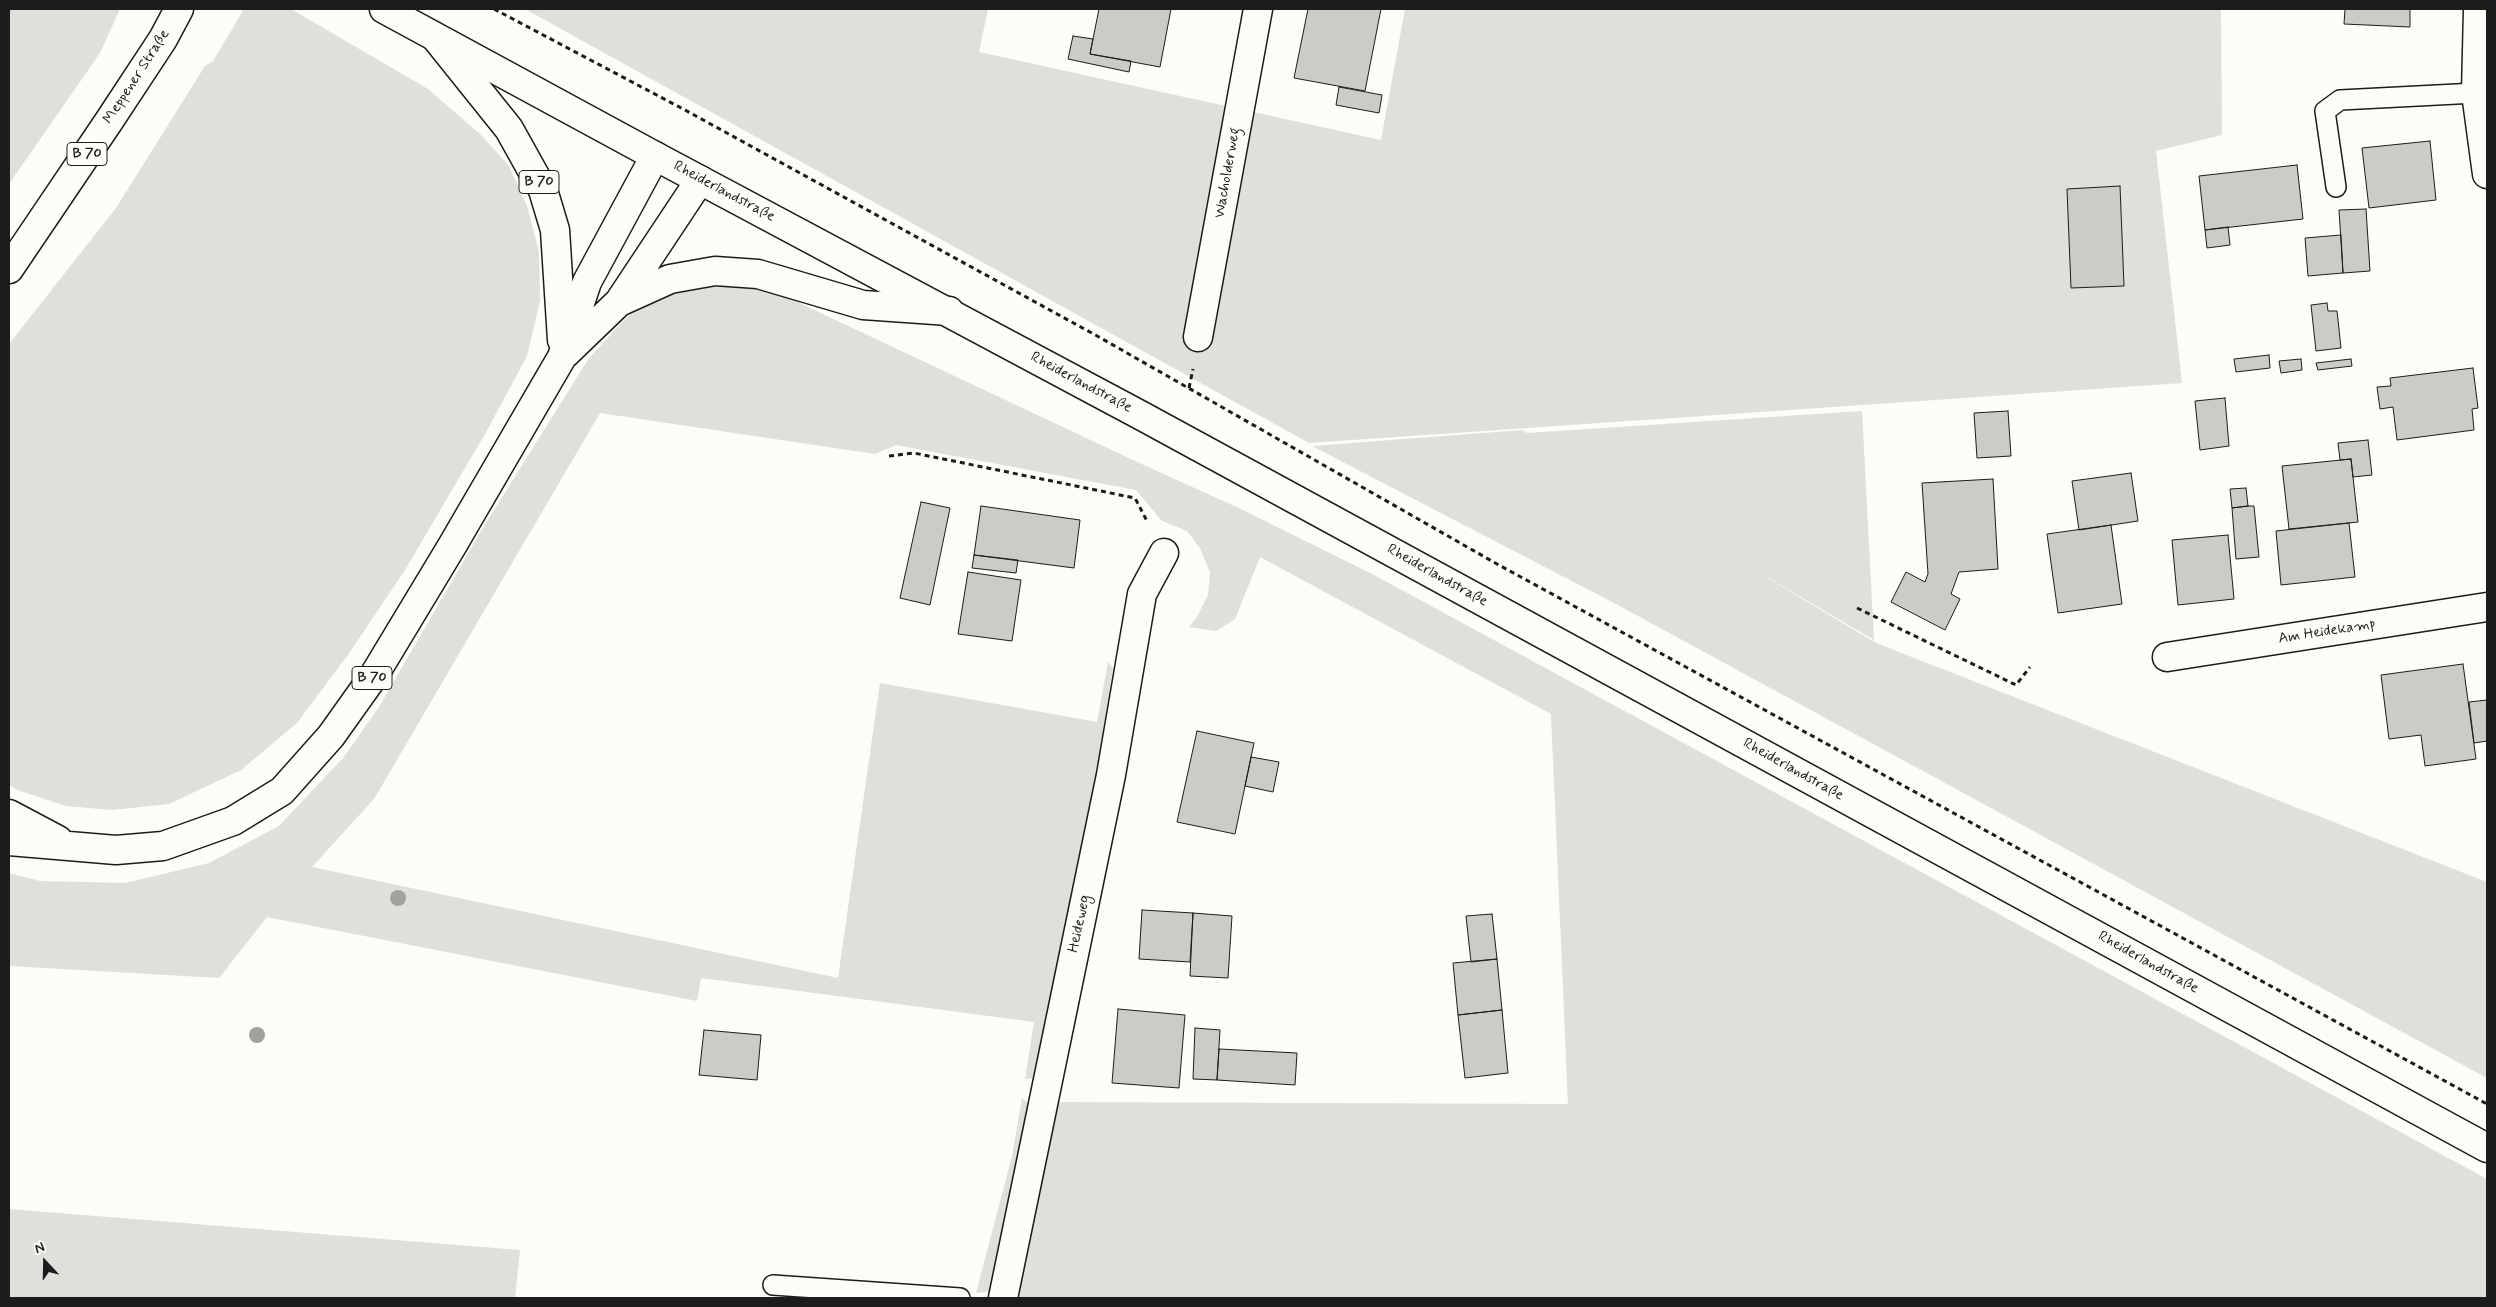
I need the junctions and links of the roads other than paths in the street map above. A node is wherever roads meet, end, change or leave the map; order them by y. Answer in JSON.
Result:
{"nodes":[{"id":1,"x":180,"y":9,"type":"edge"},
{"id":2,"x":384,"y":9,"type":"edge"},
{"id":3,"x":1258,"y":9,"type":"edge"},
{"id":4,"x":2478,"y":9,"type":"edge"},
{"id":5,"x":436,"y":38,"type":"junction"},
{"id":6,"x":2482,"y":92,"type":"edge"},
{"id":7,"x":655,"y":156,"type":"junction"},
{"id":8,"x":2487,"y":174,"type":"edge"},
{"id":9,"x":700,"y":180,"type":"junction"},
{"id":10,"x":2336,"y":187,"type":"dead end"},
{"id":11,"x":9,"y":269,"type":"edge"},
{"id":12,"x":619,"y":302,"type":"junction"},
{"id":13,"x":949,"y":312,"type":"junction"},
{"id":14,"x":1198,"y":337,"type":"dead end"},
{"id":15,"x":562,"y":357,"type":"junction"},
{"id":16,"x":1164,"y":553,"type":"road end"},
{"id":17,"x":2487,"y":607,"type":"edge"},
{"id":18,"x":2167,"y":657,"type":"dead end"},
{"id":19,"x":9,"y":814,"type":"edge"},
{"id":20,"x":9,"y":841,"type":"edge"},
{"id":21,"x":66,"y":844,"type":"junction"},
{"id":22,"x":2487,"y":1148,"type":"edge"},
{"id":23,"x":773,"y":1285,"type":"dead end"},
{"id":24,"x":960,"y":1298,"type":"edge"},
{"id":25,"x":1003,"y":1298,"type":"edge"}],
"edges":[{"from":1,"to":11,"type":"main road","name":"Meppener Straße","number":"B 70"},
{"from":2,"to":5,"type":"main road","name":"Rheiderlandstraße"},
{"from":3,"to":14,"type":"main road","name":"Wacholderweg"},
{"from":4,"to":6,"type":"main road"},
{"from":5,"to":7,"type":"main road","name":"Rheiderlandstraße"},
{"from":5,"to":15,"type":"main road","number":"B 70"},
{"from":6,"to":8,"type":"main road"},
{"from":6,"to":10,"type":"lane"},
{"from":7,"to":9,"type":"main road","name":"Rheiderlandstraße"},
{"from":7,"to":15,"type":"main road","number":"B 70"},
{"from":9,"to":12,"type":"main road","number":"B 70"},
{"from":9,"to":13,"type":"main road","name":"Rheiderlandstraße"},
{"from":12,"to":13,"type":"main road"},
{"from":12,"to":15,"type":"main road","number":"B 70"},
{"from":13,"to":22,"type":"main road","name":"Rheiderlandstraße"},
{"from":15,"to":21,"type":"main road","number":"B 70"},
{"from":16,"to":25,"type":"main road","name":"Heideweg"},
{"from":17,"to":18,"type":"main road","name":"Am Heidekamp"},
{"from":19,"to":21,"type":"main road","number":"B 70"},
{"from":20,"to":21,"type":"main road","number":"B 70"},
{"from":23,"to":24,"type":"lane"}]}
